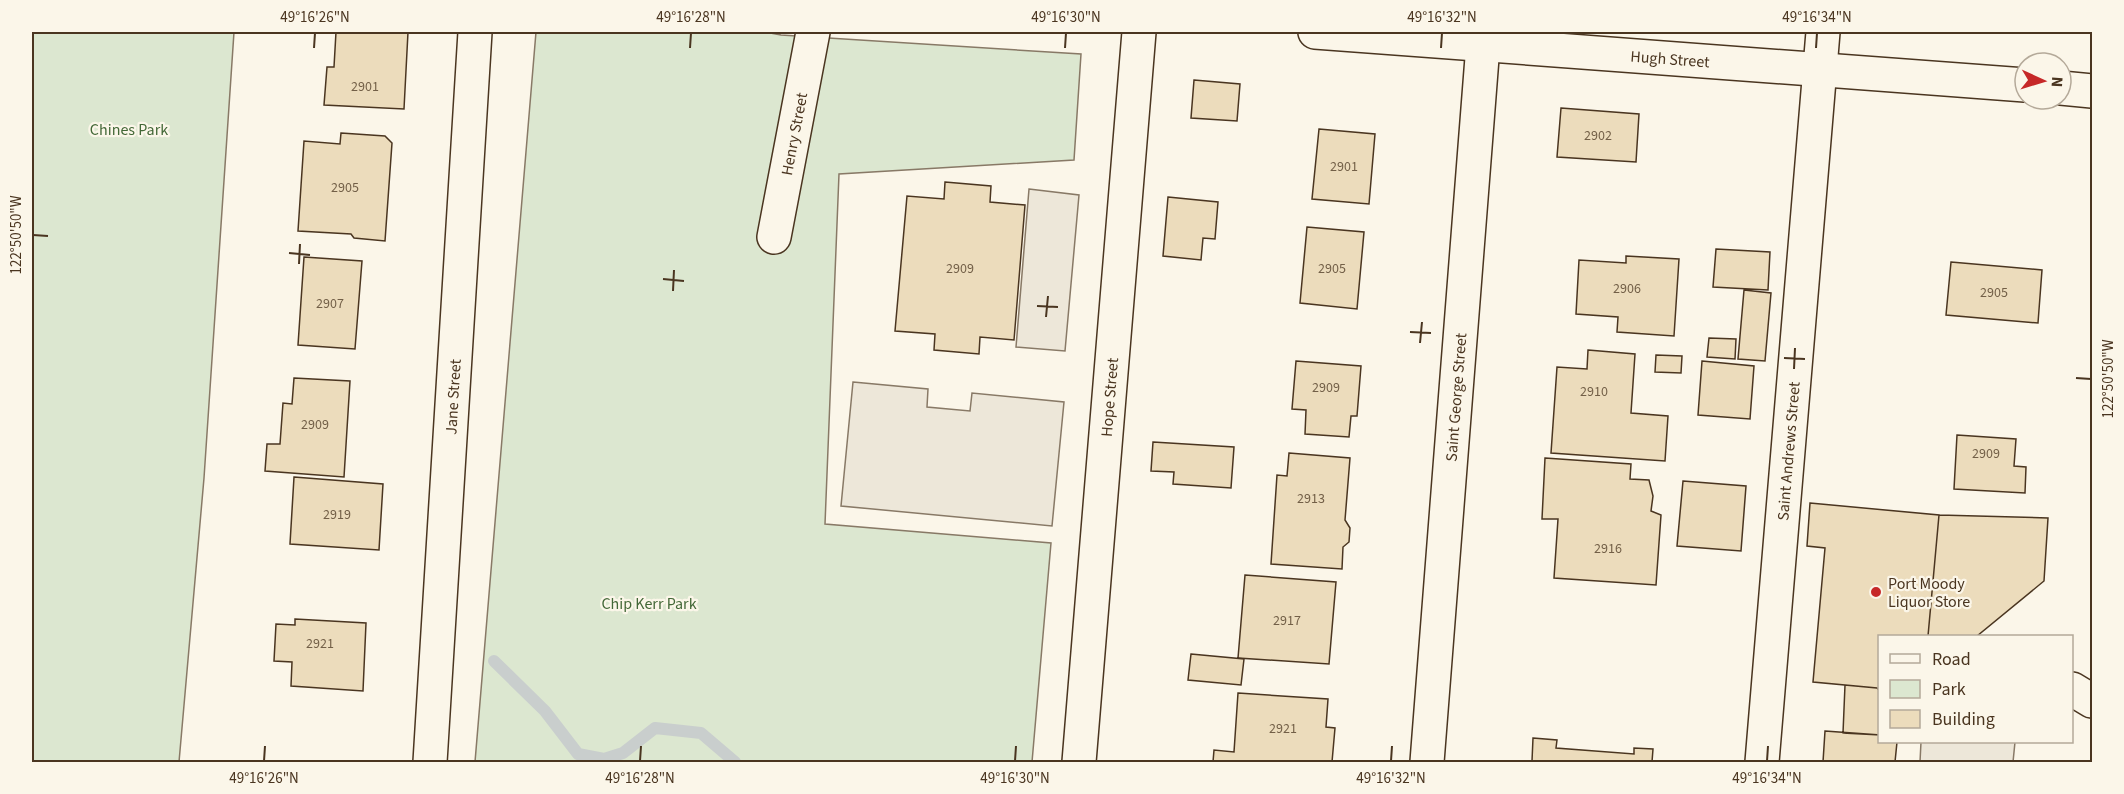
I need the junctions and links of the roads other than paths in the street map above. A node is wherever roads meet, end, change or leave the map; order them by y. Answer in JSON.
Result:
{"nodes":[{"id":1,"x":476,"y":32,"type":"edge"},
{"id":2,"x":813,"y":32,"type":"edge"},
{"id":3,"x":1139,"y":32,"type":"edge"},
{"id":4,"x":1315,"y":32,"type":"edge"},
{"id":5,"x":1823,"y":32,"type":"edge"},
{"id":6,"x":1483,"y":38,"type":"edge"},
{"id":7,"x":1820,"y":70,"type":"junction"},
{"id":8,"x":2013,"y":85,"type":"edge"},
{"id":9,"x":2073,"y":89,"type":"edge"},
{"id":10,"x":2092,"y":91,"type":"edge"},
{"id":11,"x":774,"y":237,"type":"dead end"},
{"id":12,"x":2073,"y":690,"type":"edge"},
{"id":13,"x":2092,"y":701,"type":"edge"},
{"id":14,"x":430,"y":762,"type":"edge"},
{"id":15,"x":1079,"y":762,"type":"edge"},
{"id":16,"x":1427,"y":762,"type":"edge"},
{"id":17,"x":1762,"y":762,"type":"edge"}],
"edges":[{"from":1,"to":14,"type":"street","name":"Jane Street"},
{"from":2,"to":11,"type":"street","name":"Henry Street"},
{"from":3,"to":15,"type":"street","name":"Hope Street"},
{"from":4,"to":6,"type":"street","name":"Hugh Street"},
{"from":5,"to":7,"type":"street","name":"Saint Andrews Street"},
{"from":6,"to":7,"type":"street","name":"Hugh Street"},
{"from":6,"to":16,"type":"street","name":"Saint George Street"},
{"from":7,"to":8,"type":"street","name":"Hugh Street"},
{"from":7,"to":17,"type":"street","name":"Saint Andrews Street"},
{"from":9,"to":10,"type":"street"},
{"from":12,"to":13,"type":"street"}]}
